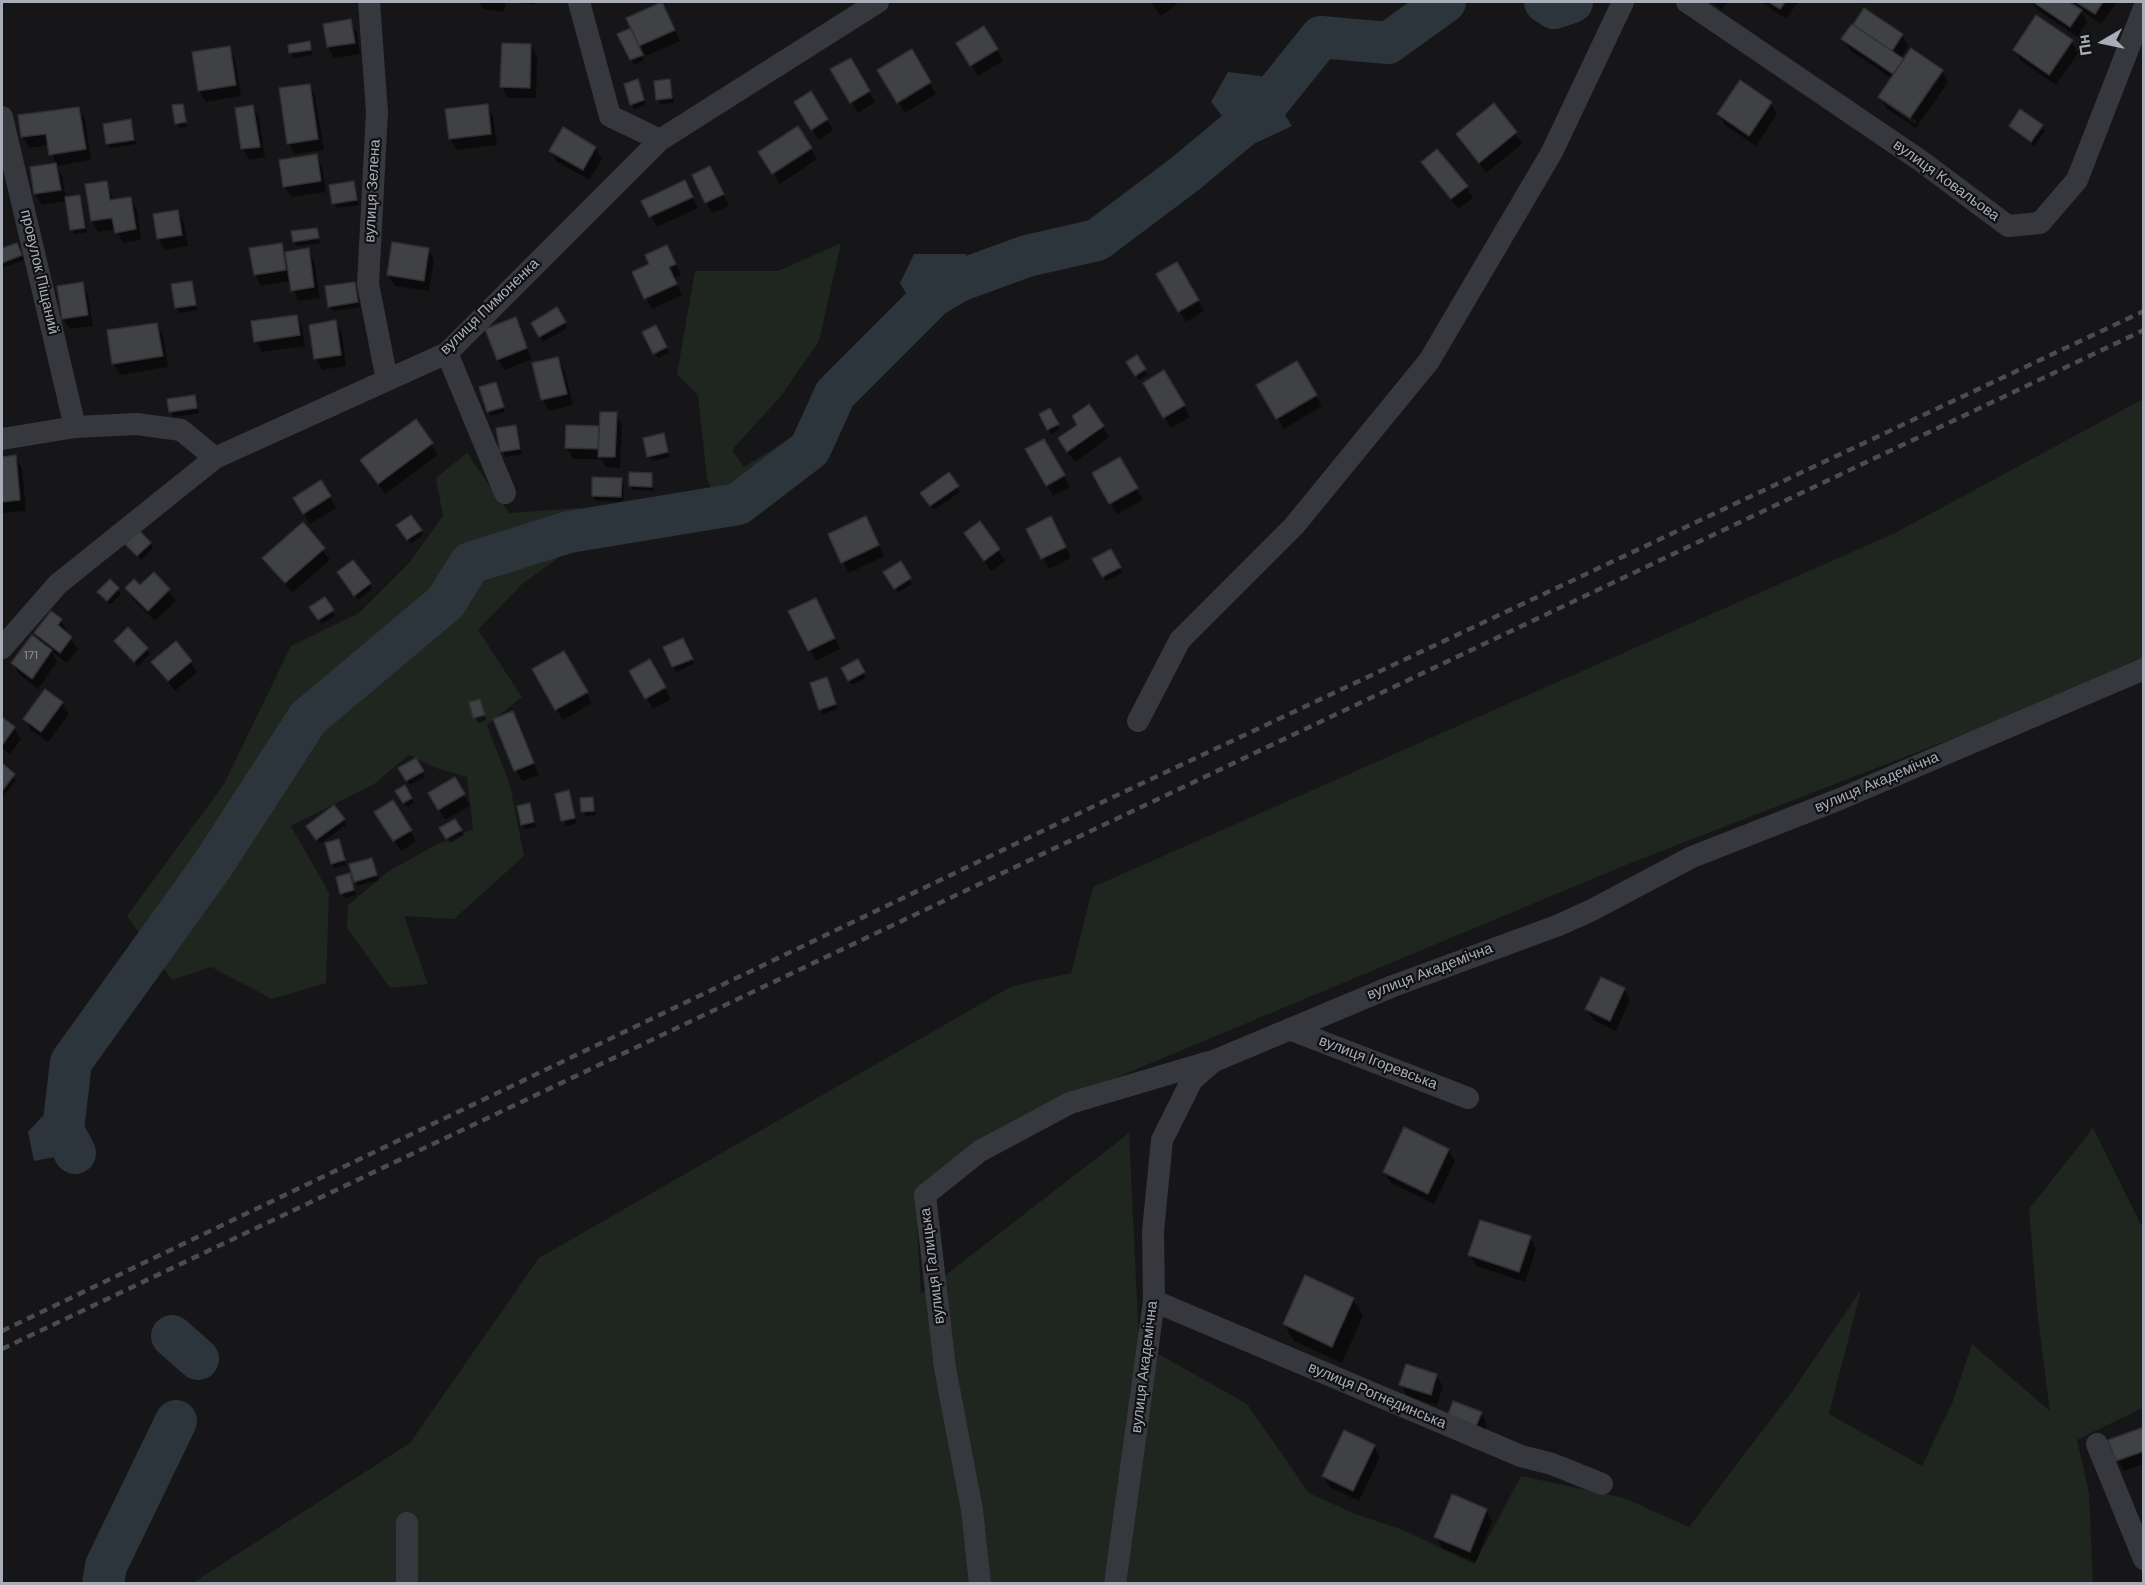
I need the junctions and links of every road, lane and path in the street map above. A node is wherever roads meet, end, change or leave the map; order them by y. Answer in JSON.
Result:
{"nodes":[{"id":1,"x":369,"y":2,"type":"edge"},
{"id":2,"x":579,"y":2,"type":"edge"},
{"id":3,"x":878,"y":2,"type":"edge"},
{"id":4,"x":1623,"y":2,"type":"edge"},
{"id":5,"x":1687,"y":2,"type":"edge"},
{"id":6,"x":2144,"y":8,"type":"edge"},
{"id":7,"x":2,"y":117,"type":"edge"},
{"id":8,"x":660,"y":140,"type":"junction"},
{"id":9,"x":447,"y":353,"type":"junction"},
{"id":10,"x":387,"y":380,"type":"junction"},
{"id":11,"x":75,"y":427,"type":"junction"},
{"id":12,"x":2,"y":439,"type":"edge"},
{"id":13,"x":215,"y":458,"type":"junction"},
{"id":14,"x":505,"y":493,"type":"dead end"},
{"id":15,"x":2,"y":648,"type":"edge"},
{"id":16,"x":2144,"y":669,"type":"edge"},
{"id":17,"x":1138,"y":721,"type":"dead end"},
{"id":18,"x":1289,"y":1029,"type":"junction"},
{"id":19,"x":1214,"y":1061,"type":"junction"},
{"id":20,"x":1468,"y":1098,"type":"dead end"},
{"id":21,"x":1154,"y":1301,"type":"junction"},
{"id":22,"x":2097,"y":1444,"type":"dead end"},
{"id":23,"x":1602,"y":1484,"type":"dead end"},
{"id":24,"x":407,"y":1523,"type":"dead end"},
{"id":25,"x":2144,"y":1559,"type":"edge"},
{"id":26,"x":407,"y":1584,"type":"edge"},
{"id":27,"x":980,"y":1584,"type":"edge"},
{"id":28,"x":1115,"y":1584,"type":"edge"}],
"edges":[{"from":1,"to":10,"type":"street","name":"вулиця Зелена"},
{"from":2,"to":8,"type":"street"},
{"from":3,"to":8,"type":"street","name":"вулиця Пимоненка"},
{"from":4,"to":17,"type":"street"},
{"from":5,"to":6,"type":"street","name":"вулиця Ковальова"},
{"from":7,"to":11,"type":"street","name":"провулок Піщаний"},
{"from":8,"to":9,"type":"street","name":"вулиця Пимоненка"},
{"from":9,"to":10,"type":"street","name":"вулиця Пимоненка"},
{"from":9,"to":14,"type":"street"},
{"from":10,"to":13,"type":"street","name":"вулиця Пимоненка"},
{"from":11,"to":12,"type":"street"},
{"from":11,"to":13,"type":"street"},
{"from":13,"to":15,"type":"street","name":"вулиця Пимоненка"},
{"from":16,"to":18,"type":"street","name":"вулиця Академічна"},
{"from":18,"to":19,"type":"street","name":"вулиця Академічна"},
{"from":18,"to":20,"type":"street","name":"вулиця Ігоревська"},
{"from":19,"to":21,"type":"street","name":"вулиця Академічна"},
{"from":19,"to":27,"type":"street","name":"вулиця Галицька"},
{"from":21,"to":23,"type":"street","name":"вулиця Рогнединська"},
{"from":21,"to":28,"type":"street","name":"вулиця Академічна"},
{"from":22,"to":25,"type":"street"},
{"from":24,"to":26,"type":"street"}]}
